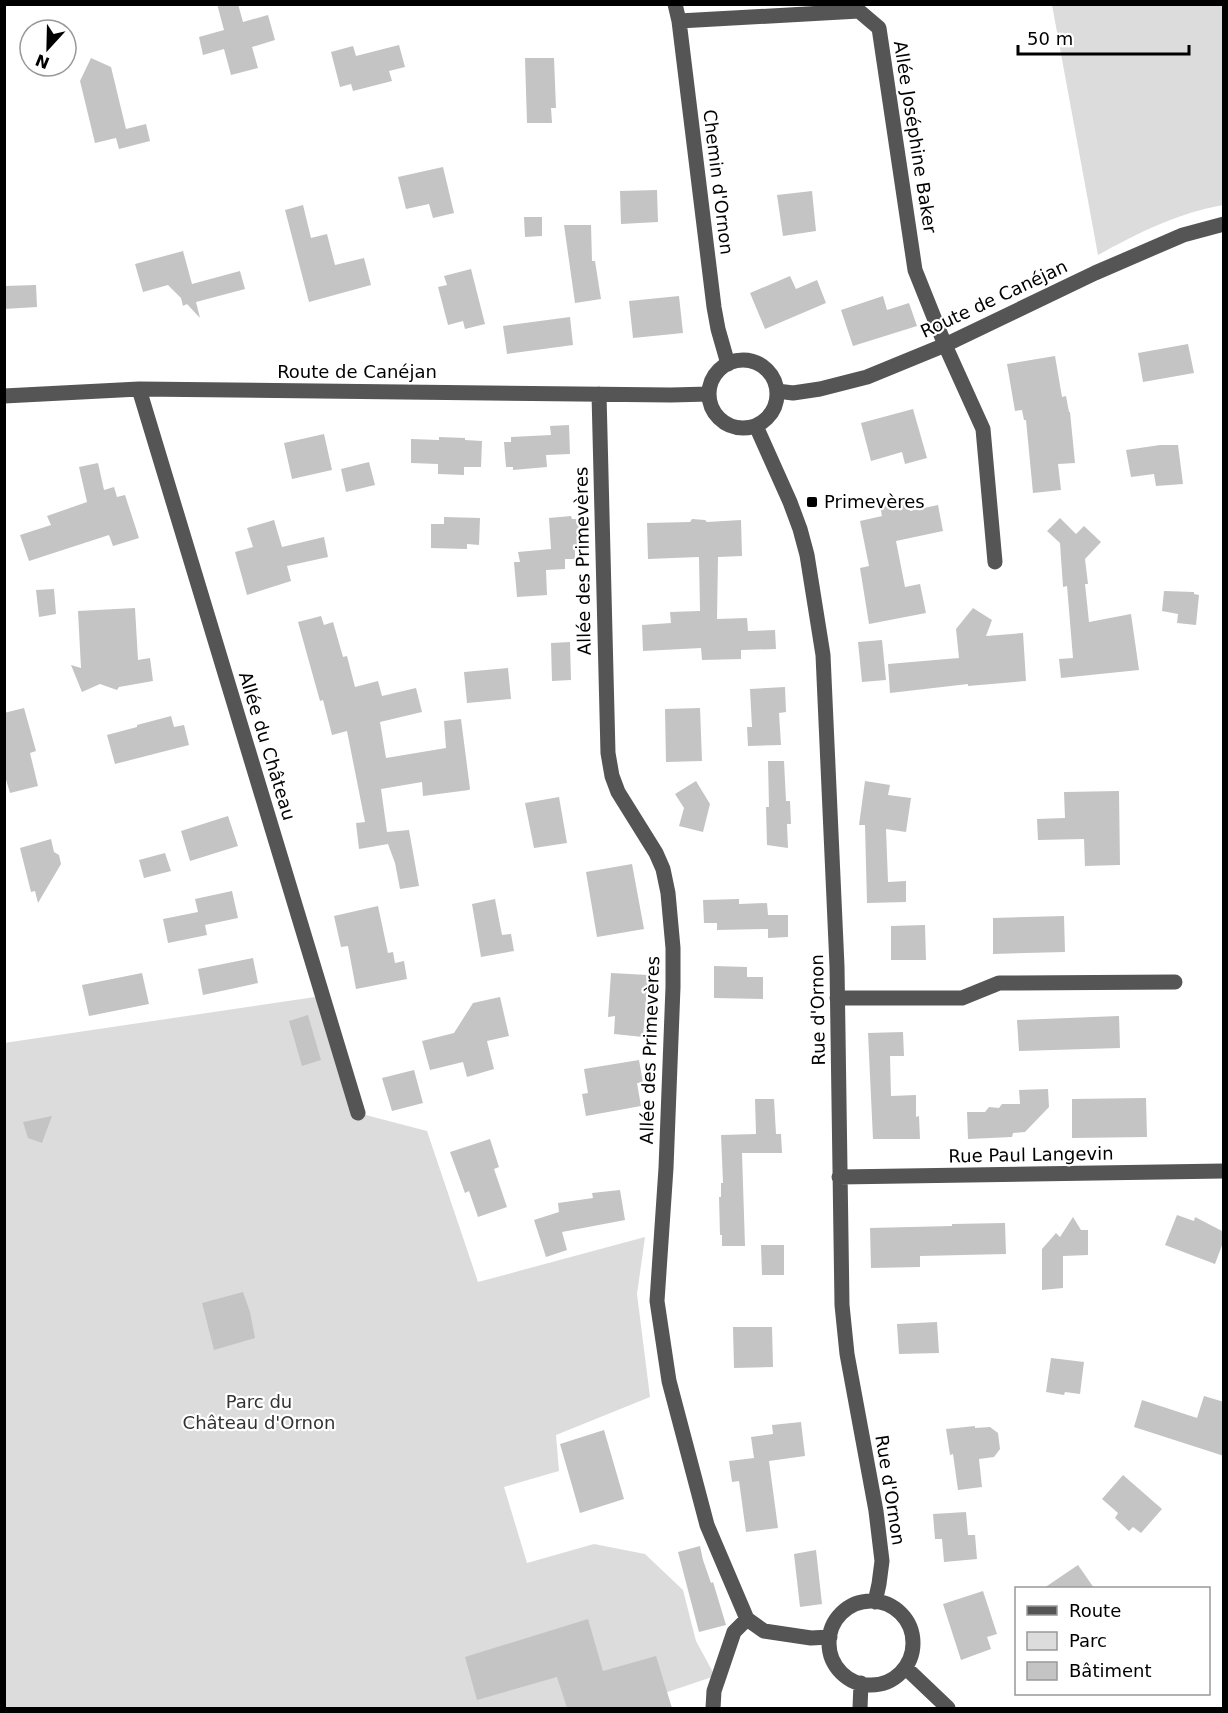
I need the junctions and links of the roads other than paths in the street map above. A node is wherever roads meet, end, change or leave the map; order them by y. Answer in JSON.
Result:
{"nodes":[{"id":1,"x":675,"y":4,"type":"edge"},
{"id":2,"x":679,"y":21,"type":"junction"},
{"id":3,"x":1224,"y":224,"type":"edge"},
{"id":4,"x":945,"y":345,"type":"junction"},
{"id":5,"x":728,"y":364,"type":"junction"},
{"id":6,"x":139,"y":389,"type":"junction"},
{"id":7,"x":777,"y":391,"type":"junction"},
{"id":8,"x":599,"y":394,"type":"junction"},
{"id":9,"x":709,"y":394,"type":"junction"},
{"id":10,"x":4,"y":396,"type":"edge"},
{"id":11,"x":756,"y":426,"type":"junction"},
{"id":12,"x":995,"y":562,"type":"dead end"},
{"id":13,"x":1175,"y":982,"type":"dead end"},
{"id":14,"x":837,"y":998,"type":"junction"},
{"id":15,"x":358,"y":1113,"type":"dead end"},
{"id":16,"x":1224,"y":1171,"type":"edge"},
{"id":17,"x":839,"y":1177,"type":"junction"},
{"id":18,"x":875,"y":1602,"type":"junction"},
{"id":19,"x":747,"y":1619,"type":"junction"},
{"id":20,"x":830,"y":1637,"type":"junction"},
{"id":21,"x":906,"y":1668,"type":"junction"},
{"id":22,"x":861,"y":1683,"type":"junction"},
{"id":23,"x":713,"y":1708,"type":"edge"},
{"id":24,"x":860,"y":1708,"type":"edge"},
{"id":25,"x":948,"y":1708,"type":"edge"}],
"edges":[{"from":1,"to":2,"type":"street","name":"Chemin d'Ornon"},
{"from":2,"to":4,"type":"street","name":"Allée Joséphine Baker"},
{"from":2,"to":5,"type":"street","name":"Chemin d'Ornon"},
{"from":3,"to":4,"type":"street","name":"Route de Canéjan"},
{"from":4,"to":7,"type":"street","name":"Route de Canéjan"},
{"from":4,"to":12,"type":"street","name":"Allée Joséphine Baker"},
{"from":5,"to":7,"type":"street"},
{"from":5,"to":9,"type":"street"},
{"from":6,"to":8,"type":"street","name":"Route de Canéjan"},
{"from":6,"to":10,"type":"street","name":"Route de Canéjan"},
{"from":6,"to":15,"type":"street","name":"Allée du Château"},
{"from":7,"to":11,"type":"street"},
{"from":8,"to":9,"type":"street","name":"Route de Canéjan"},
{"from":8,"to":19,"type":"street","name":"Allée des Primevères"},
{"from":9,"to":11,"type":"street"},
{"from":11,"to":14,"type":"street","name":"Rue d'Ornon"},
{"from":13,"to":14,"type":"street"},
{"from":14,"to":17,"type":"street","name":"Rue d'Ornon"},
{"from":16,"to":17,"type":"street","name":"Rue Paul Langevin"},
{"from":17,"to":18,"type":"street","name":"Rue d'Ornon"},
{"from":18,"to":20,"type":"street"},
{"from":18,"to":21,"type":"street"},
{"from":19,"to":20,"type":"street"},
{"from":19,"to":23,"type":"street"},
{"from":20,"to":22,"type":"street"},
{"from":21,"to":22,"type":"street"},
{"from":21,"to":25,"type":"street"},
{"from":22,"to":24,"type":"street"}]}
